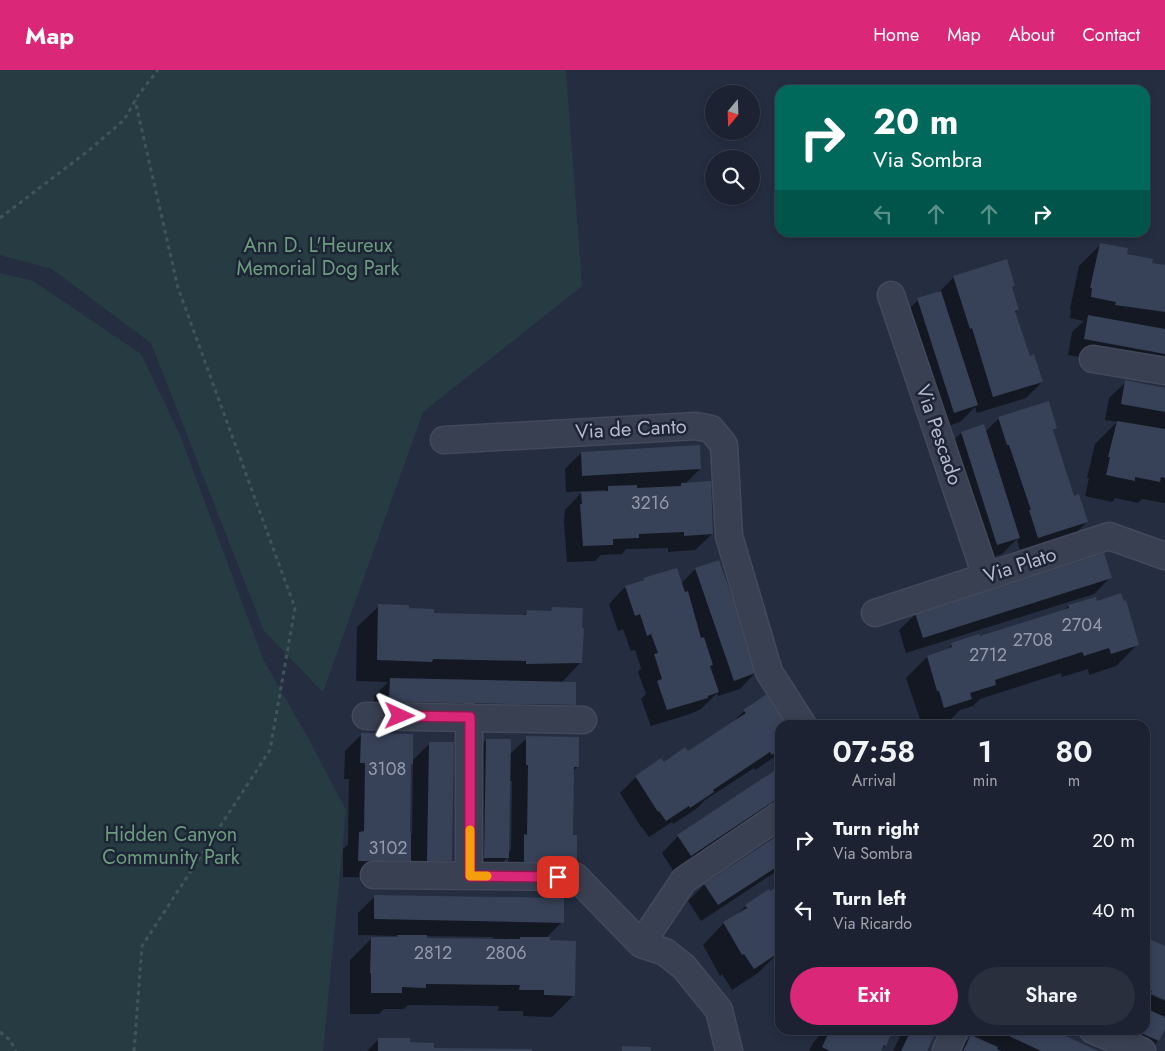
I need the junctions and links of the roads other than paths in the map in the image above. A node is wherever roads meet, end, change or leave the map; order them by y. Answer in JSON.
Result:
{"nodes":[{"id":1,"x":891,"y":295,"type":"dead end"},
{"id":2,"x":1093,"y":359,"type":"dead end"},
{"id":3,"x":1165,"y":370,"type":"edge"},
{"id":4,"x":444,"y":440,"type":"dead end"},
{"id":5,"x":1165,"y":556,"type":"edge"},
{"id":6,"x":986,"y":576,"type":"junction"},
{"id":7,"x":875,"y":613,"type":"dead end"},
{"id":8,"x":366,"y":716,"type":"dead end"},
{"id":9,"x":470,"y":717,"type":"junction"},
{"id":10,"x":583,"y":720,"type":"dead end"},
{"id":11,"x":801,"y":720,"type":"edge"},
{"id":12,"x":775,"y":819,"type":"edge"},
{"id":13,"x":374,"y":875,"type":"dead end"},
{"id":14,"x":470,"y":876,"type":"junction"},
{"id":15,"x":641,"y":944,"type":"junction"},
{"id":16,"x":953,"y":1035,"type":"edge"},
{"id":17,"x":1105,"y":1035,"type":"edge"},
{"id":18,"x":729,"y":1051,"type":"edge"},
{"id":19,"x":946,"y":1051,"type":"edge"},
{"id":20,"x":1142,"y":1051,"type":"edge"}],
"edges":[{"from":1,"to":6,"type":"street","name":"Via Pescado"},
{"from":2,"to":3,"type":"street"},
{"from":4,"to":11,"type":"street","name":"Via de Canto"},
{"from":5,"to":6,"type":"street","name":"Via Plato"},
{"from":6,"to":7,"type":"street","name":"Via Plato"},
{"from":8,"to":9,"type":"street"},
{"from":9,"to":10,"type":"street"},
{"from":9,"to":14,"type":"street"},
{"from":12,"to":15,"type":"street"},
{"from":13,"to":14,"type":"street"},
{"from":14,"to":15,"type":"street"},
{"from":15,"to":18,"type":"street"},
{"from":16,"to":19,"type":"street"},
{"from":17,"to":20,"type":"street"}]}
